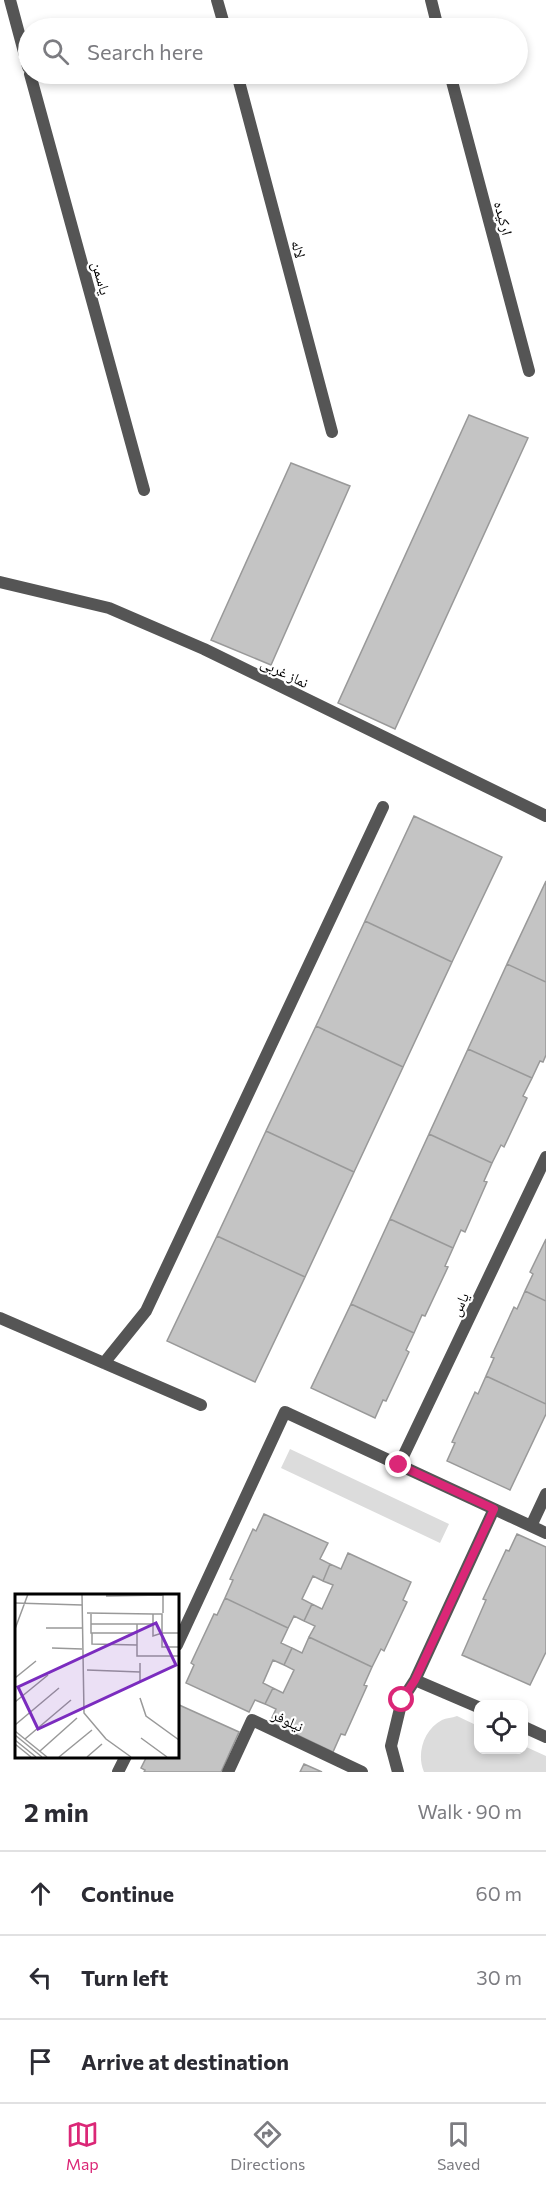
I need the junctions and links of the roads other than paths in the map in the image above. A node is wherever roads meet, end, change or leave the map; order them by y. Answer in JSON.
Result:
{"nodes":[{"id":1,"x":10,"y":0,"type":"edge"},
{"id":2,"x":217,"y":0,"type":"edge"},
{"id":3,"x":431,"y":0,"type":"edge"},
{"id":4,"x":222,"y":18,"type":"edge"},
{"id":5,"x":436,"y":18,"type":"edge"},
{"id":6,"x":18,"y":30,"type":"edge"},
{"id":7,"x":33,"y":84,"type":"edge"},
{"id":8,"x":240,"y":84,"type":"edge"},
{"id":9,"x":453,"y":84,"type":"edge"},
{"id":10,"x":529,"y":371,"type":"dead end"},
{"id":11,"x":332,"y":432,"type":"dead end"},
{"id":12,"x":144,"y":490,"type":"dead end"},
{"id":13,"x":0,"y":582,"type":"edge"},
{"id":14,"x":383,"y":807,"type":"dead end"},
{"id":15,"x":546,"y":816,"type":"edge"},
{"id":16,"x":546,"y":1157,"type":"edge"},
{"id":17,"x":0,"y":1318,"type":"edge"},
{"id":18,"x":104,"y":1363,"type":"junction"},
{"id":19,"x":201,"y":1405,"type":"dead end"},
{"id":20,"x":399,"y":1465,"type":"junction"},
{"id":21,"x":546,"y":1494,"type":"edge"},
{"id":22,"x":494,"y":1509,"type":"junction"},
{"id":23,"x":531,"y":1526,"type":"junction"},
{"id":24,"x":546,"y":1533,"type":"edge"},
{"id":25,"x":178,"y":1643,"type":"edge"},
{"id":26,"x":415,"y":1680,"type":"junction"},
{"id":27,"x":474,"y":1705,"type":"edge"},
{"id":28,"x":528,"y":1728,"type":"edge"},
{"id":29,"x":545,"y":1733,"type":"edge"},
{"id":30,"x":125,"y":1757,"type":"edge"},
{"id":31,"x":118,"y":1772,"type":"edge"},
{"id":32,"x":228,"y":1772,"type":"edge"},
{"id":33,"x":362,"y":1772,"type":"edge"},
{"id":34,"x":398,"y":1772,"type":"edge"}],
"edges":[{"from":1,"to":6,"type":"street"},
{"from":2,"to":4,"type":"street"},
{"from":3,"to":5,"type":"street"},
{"from":7,"to":12,"type":"street","name":"یاسمن"},
{"from":8,"to":11,"type":"street","name":"لاله"},
{"from":9,"to":10,"type":"street","name":"ارکیده"},
{"from":13,"to":15,"type":"street","name":"نماز غربی"},
{"from":14,"to":18,"type":"street"},
{"from":16,"to":20,"type":"street","name":"یاس"},
{"from":17,"to":18,"type":"street"},
{"from":18,"to":19,"type":"street"},
{"from":20,"to":22,"type":"street"},
{"from":20,"to":25,"type":"street"},
{"from":21,"to":23,"type":"street"},
{"from":22,"to":23,"type":"street"},
{"from":22,"to":26,"type":"street"},
{"from":23,"to":24,"type":"street"},
{"from":26,"to":27,"type":"street"},
{"from":26,"to":34,"type":"street"},
{"from":28,"to":29,"type":"street"},
{"from":30,"to":31,"type":"street"},
{"from":32,"to":33,"type":"street","name":"نیلوفر"}]}
